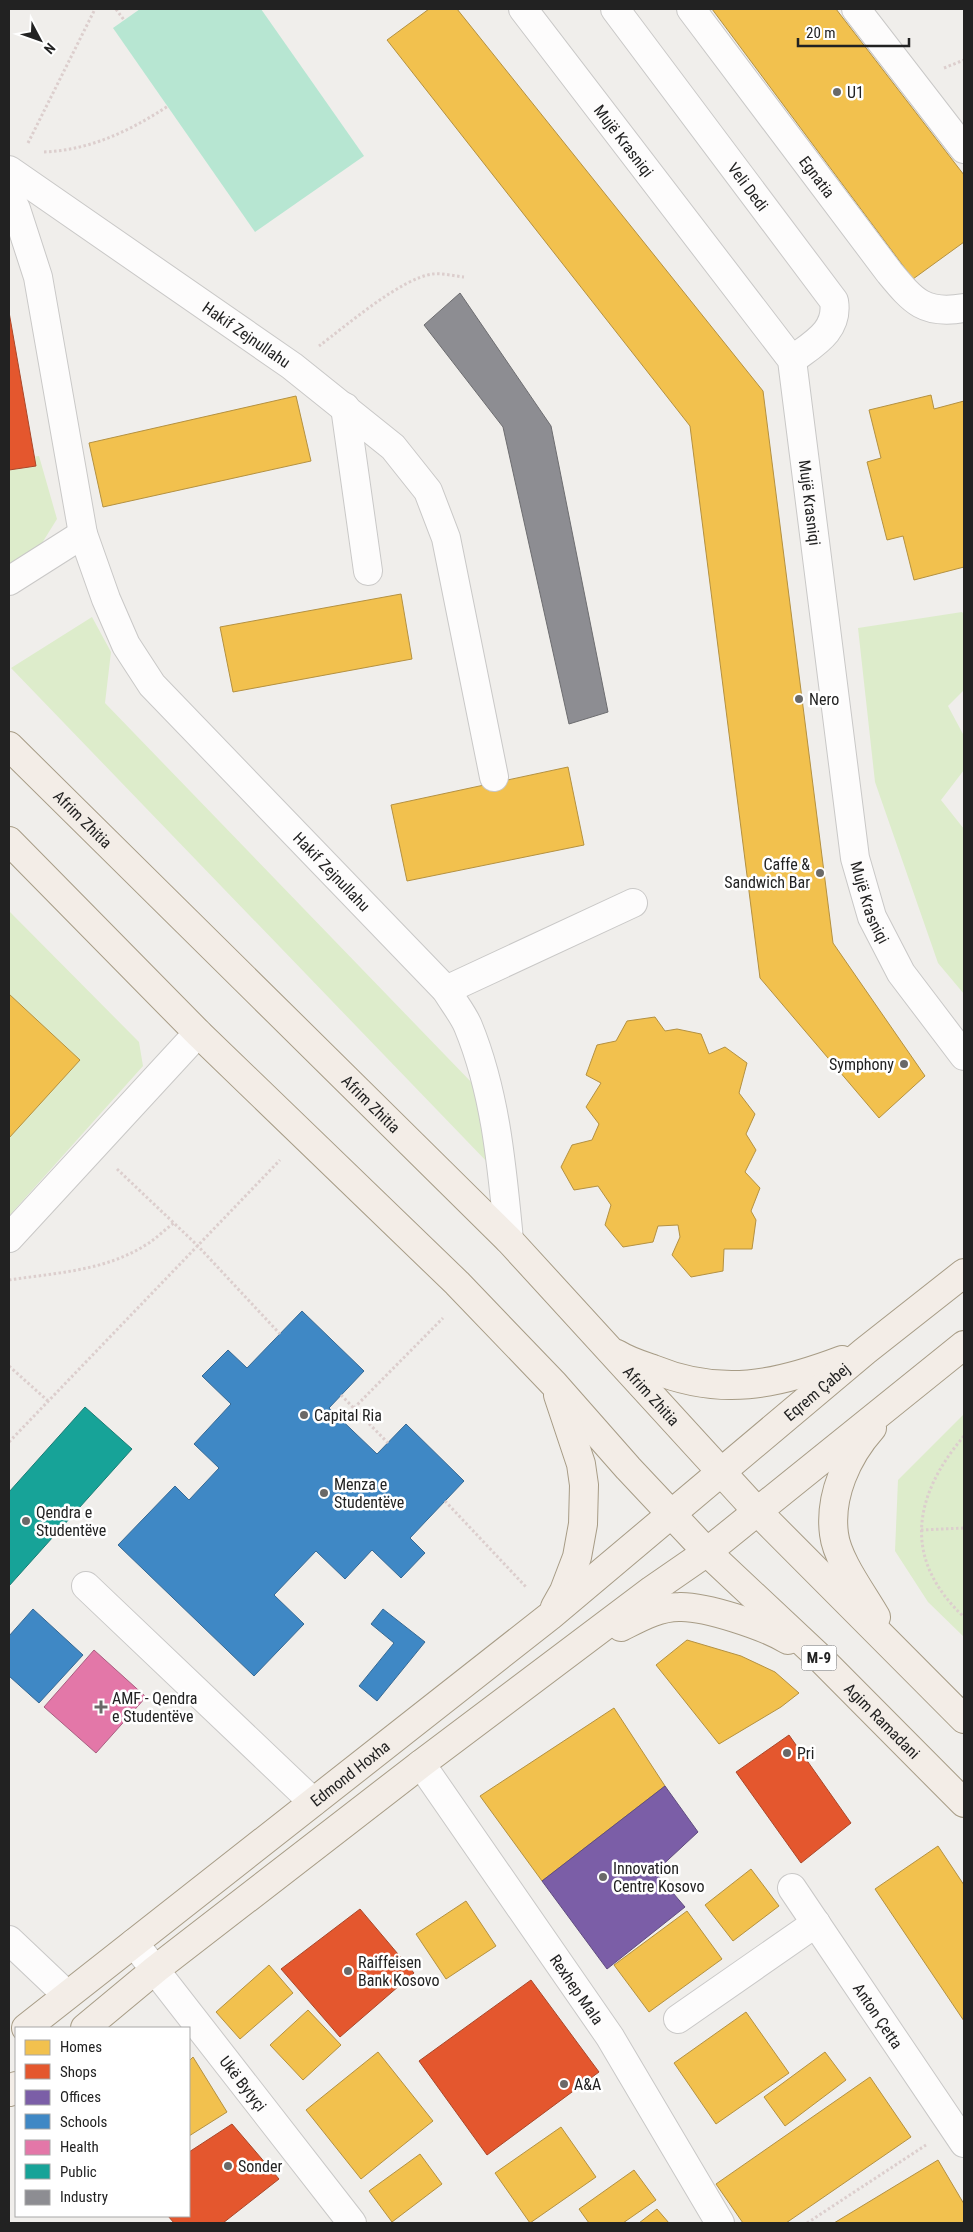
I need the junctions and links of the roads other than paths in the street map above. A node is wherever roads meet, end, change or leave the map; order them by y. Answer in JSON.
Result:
{"nodes":[{"id":1,"x":523,"y":9,"type":"edge"},
{"id":2,"x":615,"y":9,"type":"edge"},
{"id":3,"x":690,"y":9,"type":"edge"},
{"id":4,"x":856,"y":9,"type":"edge"},
{"id":5,"x":964,"y":150,"type":"edge"},
{"id":6,"x":13,"y":173,"type":"edge"},
{"id":7,"x":964,"y":308,"type":"edge"},
{"id":8,"x":792,"y":360,"type":"junction"},
{"id":9,"x":345,"y":407,"type":"junction"},
{"id":10,"x":83,"y":534,"type":"junction"},
{"id":11,"x":368,"y":571,"type":"dead end"},
{"id":12,"x":9,"y":581,"type":"edge"},
{"id":13,"x":9,"y":746,"type":"edge"},
{"id":14,"x":494,"y":777,"type":"dead end"},
{"id":15,"x":9,"y":841,"type":"edge"},
{"id":16,"x":633,"y":903,"type":"dead end"},
{"id":17,"x":446,"y":990,"type":"junction"},
{"id":18,"x":198,"y":1033,"type":"junction"},
{"id":19,"x":964,"y":1056,"type":"edge"},
{"id":20,"x":9,"y":1238,"type":"edge"},
{"id":21,"x":509,"y":1240,"type":"junction"},
{"id":22,"x":964,"y":1273,"type":"edge"},
{"id":23,"x":603,"y":1344,"type":"junction"},
{"id":24,"x":964,"y":1345,"type":"edge"},
{"id":25,"x":865,"y":1351,"type":"junction"},
{"id":26,"x":554,"y":1384,"type":"junction"},
{"id":27,"x":899,"y":1396,"type":"junction"},
{"id":28,"x":721,"y":1472,"type":"junction"},
{"id":29,"x":756,"y":1510,"type":"junction"},
{"id":30,"x":672,"y":1513,"type":"junction"},
{"id":31,"x":707,"y":1552,"type":"junction"},
{"id":32,"x":86,"y":1586,"type":"dead end"},
{"id":33,"x":550,"y":1616,"type":"junction"},
{"id":34,"x":578,"y":1646,"type":"junction"},
{"id":35,"x":897,"y":1653,"type":"junction"},
{"id":36,"x":819,"y":1657,"type":"junction"},
{"id":37,"x":964,"y":1719,"type":"edge"},
{"id":38,"x":422,"y":1764,"type":"junction"},
{"id":39,"x":314,"y":1802,"type":"junction"},
{"id":40,"x":964,"y":1803,"type":"edge"},
{"id":41,"x":792,"y":1888,"type":"dead end"},
{"id":42,"x":816,"y":1923,"type":"junction"},
{"id":43,"x":9,"y":1940,"type":"edge"},
{"id":44,"x":134,"y":1943,"type":"junction"},
{"id":45,"x":156,"y":1969,"type":"junction"},
{"id":46,"x":67,"y":1995,"type":"junction"},
{"id":47,"x":678,"y":2019,"type":"dead end"},
{"id":48,"x":27,"y":2027,"type":"edge"},
{"id":49,"x":86,"y":2027,"type":"edge"},
{"id":50,"x":959,"y":2135,"type":"edge"},
{"id":51,"x":352,"y":2223,"type":"edge"},
{"id":52,"x":720,"y":2223,"type":"edge"}],
"edges":[{"from":1,"to":8,"type":"street","name":"Mujë Krasniqi"},
{"from":2,"to":8,"type":"street","name":"Veli Dedi"},
{"from":3,"to":7,"type":"street","name":"Egnatia"},
{"from":4,"to":5,"type":"street"},
{"from":6,"to":9,"type":"street","name":"Hakif Zejnullahu"},
{"from":6,"to":10,"type":"street","name":"Hakif Zejnullahu"},
{"from":8,"to":19,"type":"street","name":"Mujë Krasniqi"},
{"from":9,"to":11,"type":"street"},
{"from":9,"to":14,"type":"street","name":"Hakif Zejnullahu"},
{"from":10,"to":12,"type":"street"},
{"from":10,"to":17,"type":"street","name":"Hakif Zejnullahu"},
{"from":13,"to":21,"type":"main road","name":"Afrim Zhitia"},
{"from":15,"to":18,"type":"main road"},
{"from":16,"to":17,"type":"street"},
{"from":17,"to":21,"type":"street","name":"Hakif Zejnullahu"},
{"from":18,"to":20,"type":"street"},
{"from":18,"to":26,"type":"main road"},
{"from":21,"to":23,"type":"main road","name":"Afrim Zhitia"},
{"from":22,"to":25,"type":"main road","name":"Eqrem Çabej"},
{"from":23,"to":25,"type":"main road"},
{"from":23,"to":28,"type":"main road","name":"Afrim Zhitia"},
{"from":24,"to":27,"type":"main road"},
{"from":25,"to":28,"type":"main road","name":"Eqrem Çabej"},
{"from":26,"to":30,"type":"main road"},
{"from":26,"to":33,"type":"main road"},
{"from":27,"to":29,"type":"main road"},
{"from":27,"to":35,"type":"main road"},
{"from":28,"to":29,"type":"main road"},
{"from":28,"to":30,"type":"main road","name":"Eqrem Çabej"},
{"from":29,"to":31,"type":"main road"},
{"from":29,"to":35,"type":"main road"},
{"from":30,"to":31,"type":"main road","name":"Agim Ramadani","number":"M-9"},
{"from":30,"to":33,"type":"main road","name":"Edmond Hoxha"},
{"from":31,"to":34,"type":"main road"},
{"from":31,"to":36,"type":"main road","name":"Agim Ramadani","number":"M-9"},
{"from":32,"to":39,"type":"street"},
{"from":33,"to":39,"type":"main road","name":"Edmond Hoxha"},
{"from":34,"to":36,"type":"main road"},
{"from":34,"to":38,"type":"main road"},
{"from":35,"to":37,"type":"main road"},
{"from":36,"to":40,"type":"main road","name":"Agim Ramadani","number":"M-9"},
{"from":38,"to":45,"type":"main road"},
{"from":38,"to":52,"type":"street","name":"Rexhep Mala"},
{"from":39,"to":44,"type":"main road","name":"Edmond Hoxha"},
{"from":41,"to":42,"type":"street","name":"Anton Çetta"},
{"from":42,"to":47,"type":"street"},
{"from":42,"to":50,"type":"street","name":"Anton Çetta"},
{"from":43,"to":46,"type":"street"},
{"from":44,"to":45,"type":"street","name":"Ukë Bytyçi"},
{"from":44,"to":46,"type":"main road","name":"Edmond Hoxha"},
{"from":45,"to":49,"type":"main road"},
{"from":45,"to":51,"type":"street","name":"Ukë Bytyçi"},
{"from":46,"to":48,"type":"main road","name":"Edmond Hoxha"}]}
